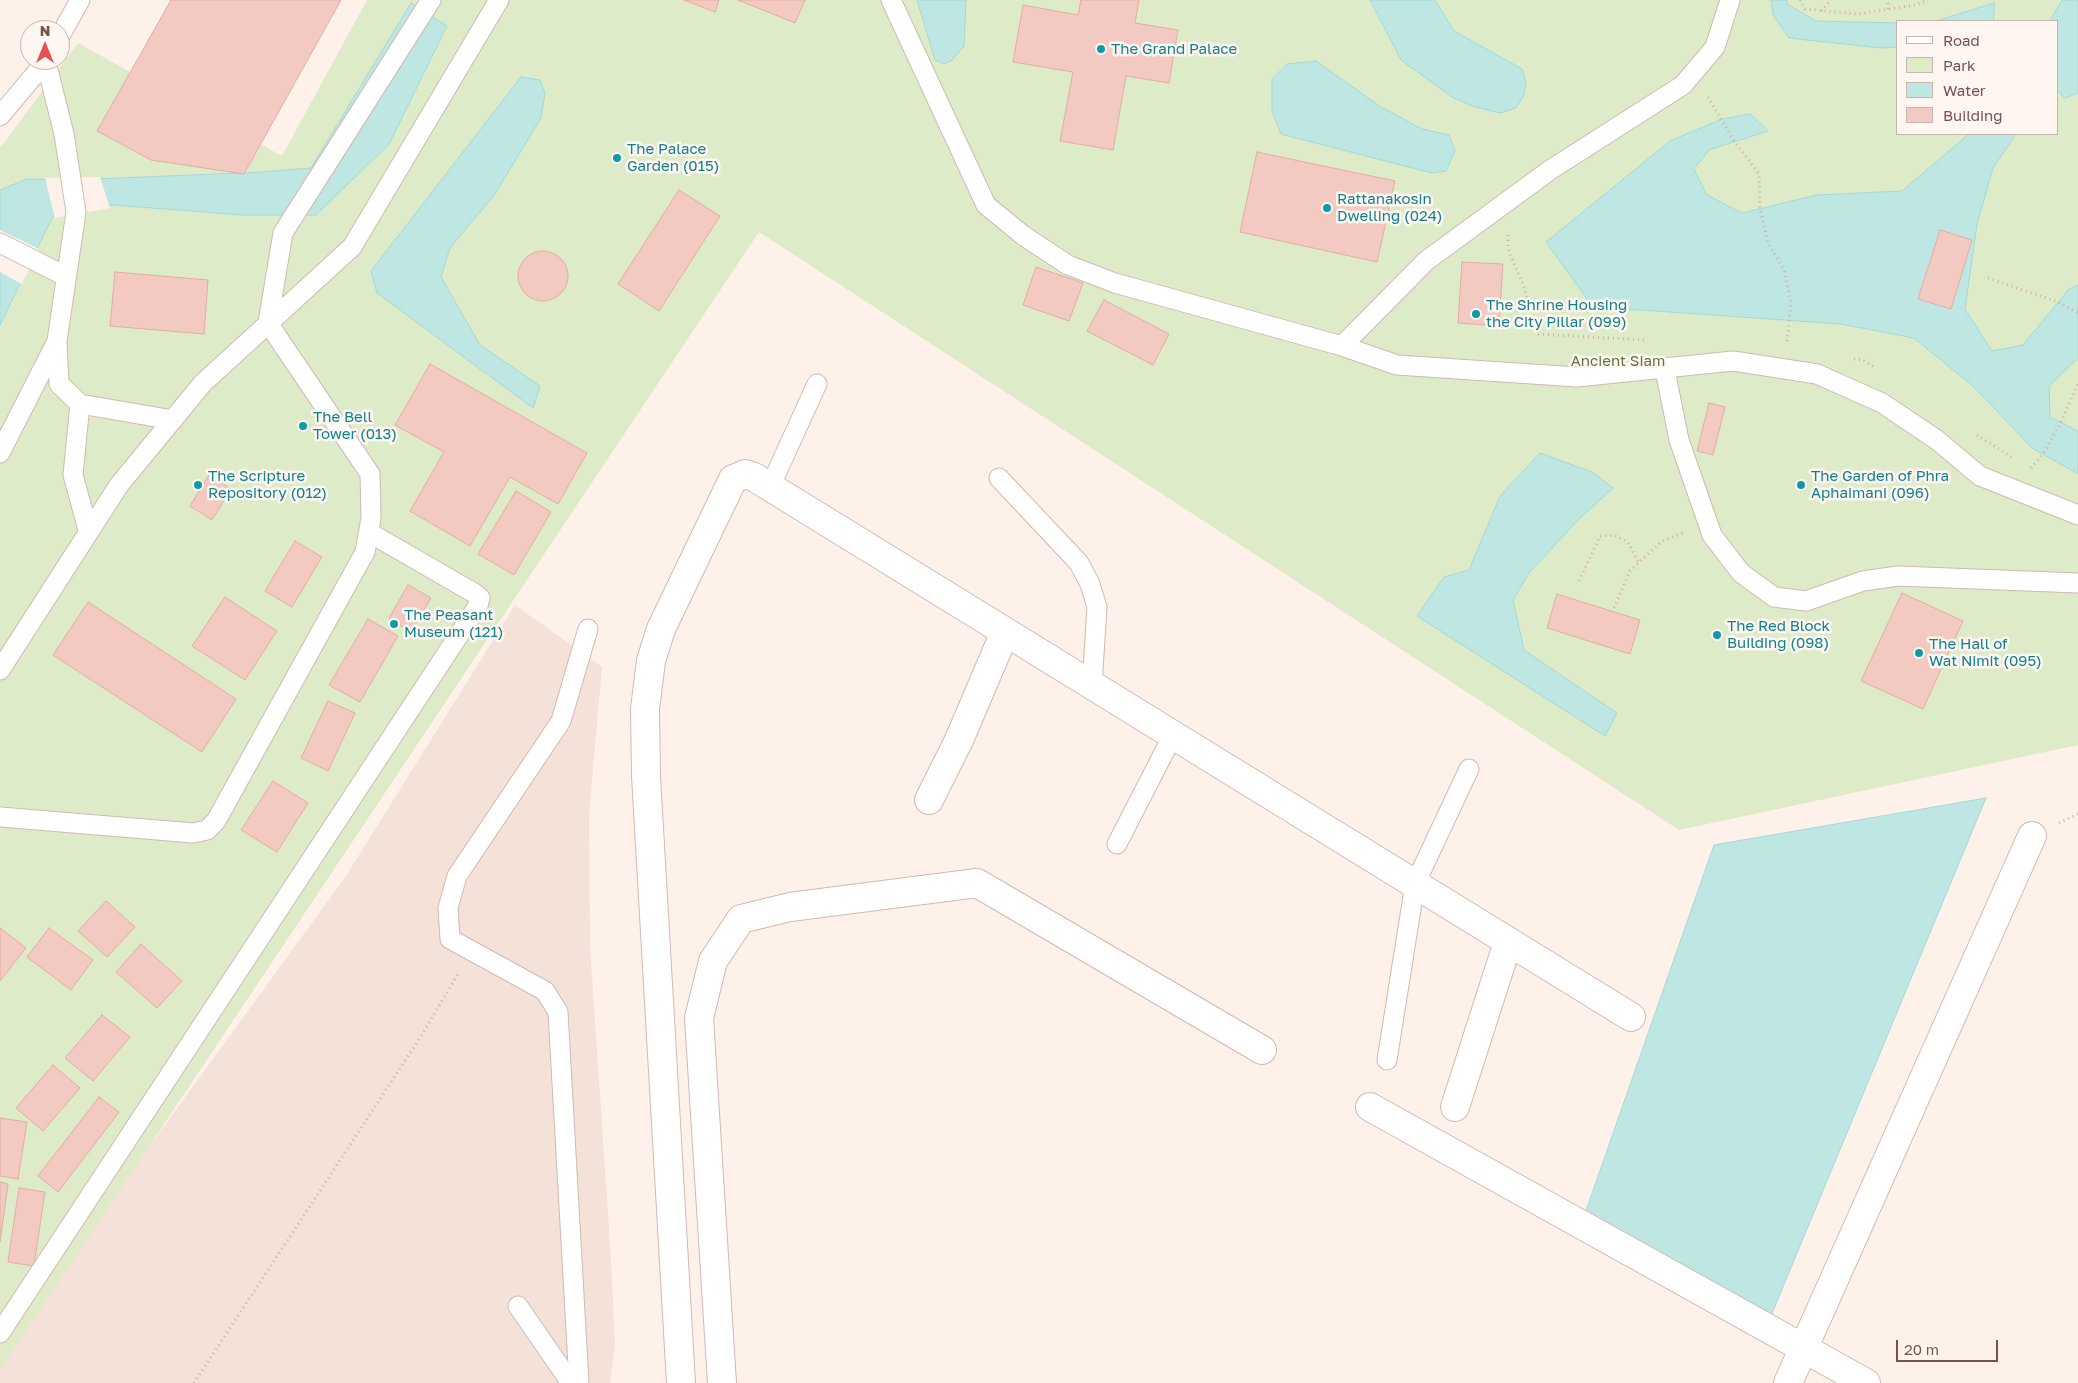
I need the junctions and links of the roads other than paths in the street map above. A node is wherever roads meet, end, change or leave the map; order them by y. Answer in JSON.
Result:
{"nodes":[{"id":1,"x":80,"y":0,"type":"edge"},
{"id":2,"x":431,"y":0,"type":"edge"},
{"id":3,"x":499,"y":0,"type":"edge"},
{"id":4,"x":891,"y":0,"type":"edge"},
{"id":5,"x":1730,"y":0,"type":"edge"},
{"id":6,"x":69,"y":20,"type":"edge"},
{"id":7,"x":38,"y":70,"type":"edge"},
{"id":8,"x":48,"y":70,"type":"edge"},
{"id":9,"x":0,"y":116,"type":"edge"},
{"id":10,"x":0,"y":243,"type":"edge"},
{"id":11,"x":65,"y":276,"type":"junction"},
{"id":12,"x":268,"y":323,"type":"junction"},
{"id":13,"x":56,"y":341,"type":"junction"},
{"id":14,"x":1342,"y":346,"type":"junction"},
{"id":15,"x":1665,"y":370,"type":"junction"},
{"id":16,"x":817,"y":384,"type":"dead end"},
{"id":17,"x":80,"y":404,"type":"junction"},
{"id":18,"x":173,"y":420,"type":"junction"},
{"id":19,"x":0,"y":453,"type":"edge"},
{"id":20,"x":999,"y":478,"type":"dead end"},
{"id":21,"x":770,"y":487,"type":"junction"},
{"id":22,"x":2078,"y":515,"type":"edge"},
{"id":23,"x":88,"y":530,"type":"junction"},
{"id":24,"x":370,"y":533,"type":"junction"},
{"id":25,"x":2078,"y":583,"type":"edge"},
{"id":26,"x":588,"y":629,"type":"dead end"},
{"id":27,"x":1005,"y":632,"type":"junction"},
{"id":28,"x":0,"y":670,"type":"edge"},
{"id":29,"x":1092,"y":686,"type":"junction"},
{"id":30,"x":1173,"y":735,"type":"junction"},
{"id":31,"x":1469,"y":768,"type":"dead end"},
{"id":32,"x":929,"y":800,"type":"dead end"},
{"id":33,"x":0,"y":818,"type":"edge"},
{"id":34,"x":2032,"y":836,"type":"dead end"},
{"id":35,"x":1117,"y":844,"type":"dead end"},
{"id":36,"x":1415,"y":884,"type":"junction"},
{"id":37,"x":1508,"y":942,"type":"junction"},
{"id":38,"x":1632,"y":1017,"type":"dead end"},
{"id":39,"x":1262,"y":1050,"type":"dead end"},
{"id":40,"x":1387,"y":1060,"type":"dead end"},
{"id":41,"x":1370,"y":1107,"type":"dead end"},
{"id":42,"x":1456,"y":1107,"type":"dead end"},
{"id":43,"x":518,"y":1306,"type":"dead end"},
{"id":44,"x":0,"y":1333,"type":"edge"},
{"id":45,"x":1803,"y":1348,"type":"junction"},
{"id":46,"x":571,"y":1383,"type":"edge"},
{"id":47,"x":579,"y":1383,"type":"edge"},
{"id":48,"x":681,"y":1383,"type":"edge"},
{"id":49,"x":722,"y":1383,"type":"edge"},
{"id":50,"x":1788,"y":1383,"type":"edge"},
{"id":51,"x":1866,"y":1383,"type":"edge"}],
"edges":[{"from":1,"to":6,"type":"lane"},
{"from":2,"to":12,"type":"lane"},
{"from":3,"to":12,"type":"lane"},
{"from":4,"to":14,"type":"lane"},
{"from":5,"to":14,"type":"lane"},
{"from":7,"to":9,"type":"lane"},
{"from":8,"to":11,"type":"lane"},
{"from":10,"to":11,"type":"lane"},
{"from":11,"to":13,"type":"lane"},
{"from":12,"to":18,"type":"lane"},
{"from":12,"to":24,"type":"lane"},
{"from":13,"to":17,"type":"lane"},
{"from":13,"to":19,"type":"lane"},
{"from":14,"to":15,"type":"lane"},
{"from":15,"to":22,"type":"lane"},
{"from":15,"to":25,"type":"lane"},
{"from":16,"to":21,"type":"lane"},
{"from":17,"to":18,"type":"lane"},
{"from":17,"to":23,"type":"lane"},
{"from":18,"to":23,"type":"lane"},
{"from":20,"to":29,"type":"lane"},
{"from":21,"to":27,"type":"street"},
{"from":21,"to":48,"type":"street"},
{"from":23,"to":28,"type":"lane"},
{"from":24,"to":33,"type":"lane"},
{"from":24,"to":44,"type":"lane"},
{"from":26,"to":47,"type":"lane"},
{"from":27,"to":29,"type":"street"},
{"from":27,"to":32,"type":"street"},
{"from":29,"to":30,"type":"street"},
{"from":30,"to":35,"type":"lane"},
{"from":30,"to":36,"type":"street"},
{"from":31,"to":36,"type":"lane"},
{"from":34,"to":45,"type":"street"},
{"from":36,"to":37,"type":"street"},
{"from":36,"to":40,"type":"lane"},
{"from":37,"to":38,"type":"street"},
{"from":37,"to":42,"type":"street"},
{"from":39,"to":49,"type":"street"},
{"from":41,"to":45,"type":"street"},
{"from":43,"to":46,"type":"lane"},
{"from":45,"to":50,"type":"street"},
{"from":45,"to":51,"type":"street"}]}
